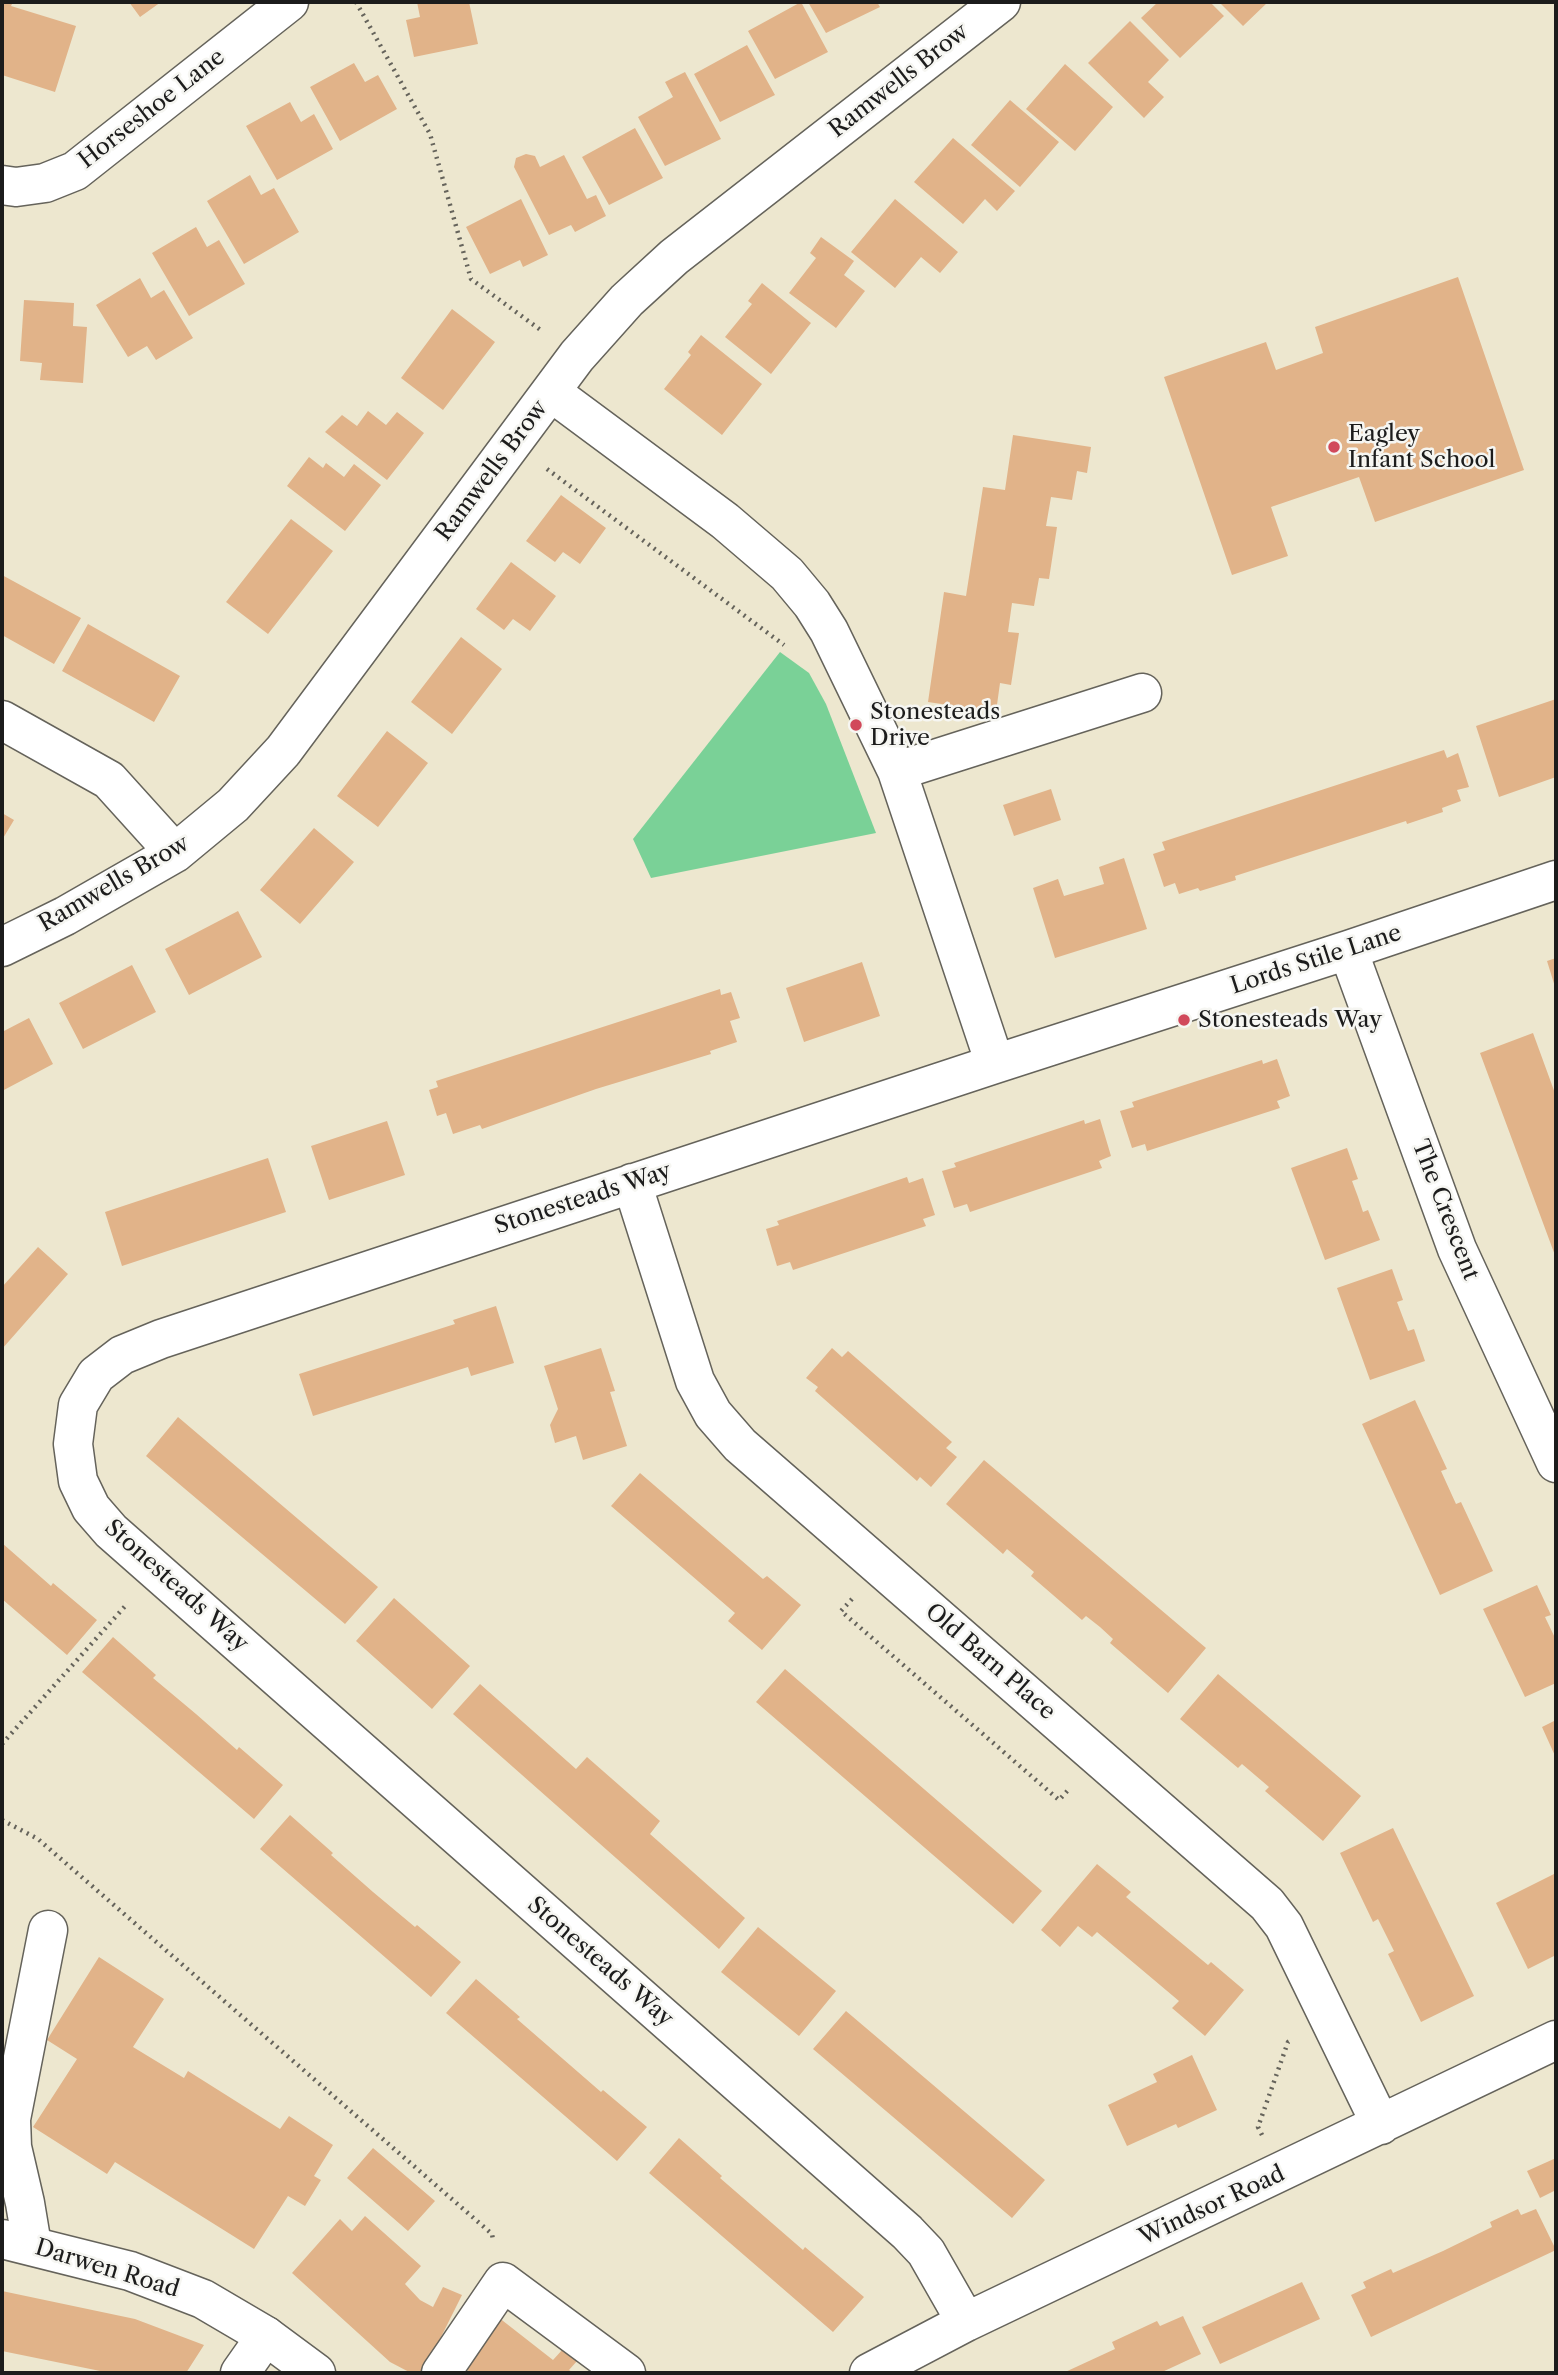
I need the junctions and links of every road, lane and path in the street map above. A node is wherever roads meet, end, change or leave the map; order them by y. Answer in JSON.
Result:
{"nodes":[{"id":1,"x":289,"y":2,"type":"edge"},
{"id":2,"x":356,"y":2,"type":"edge"},
{"id":3,"x":1001,"y":2,"type":"edge"},
{"id":4,"x":2,"y":185,"type":"edge"},
{"id":5,"x":577,"y":356,"type":"junction"},
{"id":6,"x":551,"y":392,"type":"junction"},
{"id":7,"x":512,"y":443,"type":"junction"},
{"id":8,"x":785,"y":646,"type":"dead end"},
{"id":9,"x":1142,"y":693,"type":"dead end"},
{"id":10,"x":2,"y":720,"type":"edge"},
{"id":11,"x":897,"y":771,"type":"junction"},
{"id":12,"x":176,"y":853,"type":"junction"},
{"id":13,"x":1556,"y":880,"type":"edge"},
{"id":14,"x":2,"y":947,"type":"edge"},
{"id":15,"x":1348,"y":950,"type":"junction"},
{"id":16,"x":995,"y":1064,"type":"junction"},
{"id":17,"x":632,"y":1183,"type":"junction"},
{"id":18,"x":1556,"y":1461,"type":"edge"},
{"id":19,"x":879,"y":1566,"type":"junction"},
{"id":20,"x":157,"y":1572,"type":"junction"},
{"id":21,"x":2,"y":1744,"type":"edge"},
{"id":22,"x":1100,"y":1757,"type":"junction"},
{"id":23,"x":2,"y":1820,"type":"edge"},
{"id":24,"x":48,"y":1930,"type":"dead end"},
{"id":25,"x":1330,"y":2022,"type":"junction"},
{"id":26,"x":1556,"y":2040,"type":"edge"},
{"id":27,"x":1381,"y":2126,"type":"junction"},
{"id":28,"x":1279,"y":2174,"type":"junction"},
{"id":29,"x":17,"y":2242,"type":"edge"},
{"id":30,"x":503,"y":2282,"type":"junction"},
{"id":31,"x":966,"y":2322,"type":"junction"},
{"id":32,"x":266,"y":2336,"type":"junction"},
{"id":33,"x":240,"y":2373,"type":"edge"},
{"id":34,"x":316,"y":2373,"type":"edge"},
{"id":35,"x":441,"y":2373,"type":"edge"},
{"id":36,"x":626,"y":2373,"type":"edge"},
{"id":37,"x":869,"y":2373,"type":"edge"}],
"edges":[{"from":1,"to":4,"type":"street","name":"Horseshoe Lane"},
{"from":2,"to":5,"type":"path"},
{"from":3,"to":5,"type":"street","name":"Ramwells Brow"},
{"from":5,"to":6,"type":"street","name":"Ramwells Brow"},
{"from":6,"to":7,"type":"street","name":"Ramwells Brow"},
{"from":6,"to":11,"type":"street"},
{"from":7,"to":8,"type":"path"},
{"from":7,"to":12,"type":"street","name":"Ramwells Brow"},
{"from":9,"to":11,"type":"street"},
{"from":10,"to":12,"type":"street"},
{"from":11,"to":16,"type":"street"},
{"from":12,"to":14,"type":"street","name":"Ramwells Brow"},
{"from":13,"to":15,"type":"street","name":"Lords Stile Lane"},
{"from":15,"to":16,"type":"street","name":"Lords Stile Lane"},
{"from":15,"to":18,"type":"street","name":"The Crescent"},
{"from":16,"to":17,"type":"street","name":"Stonesteads Way"},
{"from":17,"to":19,"type":"street","name":"Old Barn Place"},
{"from":17,"to":20,"type":"street","name":"Stonesteads Way"},
{"from":19,"to":22,"type":"street","name":"Old Barn Place"},
{"from":19,"to":22,"type":"path"},
{"from":20,"to":21,"type":"path"},
{"from":20,"to":31,"type":"street","name":"Stonesteads Way"},
{"from":22,"to":25,"type":"street","name":"Old Barn Place"},
{"from":23,"to":30,"type":"path"},
{"from":24,"to":29,"type":"street"},
{"from":25,"to":27,"type":"street","name":"Old Barn Place"},
{"from":25,"to":28,"type":"path"},
{"from":26,"to":27,"type":"street","name":"Windsor Road"},
{"from":27,"to":28,"type":"street","name":"Windsor Road"},
{"from":28,"to":31,"type":"street","name":"Windsor Road"},
{"from":29,"to":32,"type":"street","name":"Darwen Road"},
{"from":30,"to":35,"type":"street"},
{"from":30,"to":36,"type":"street"},
{"from":31,"to":37,"type":"street","name":"Windsor Road"},
{"from":32,"to":33,"type":"street"},
{"from":32,"to":34,"type":"street","name":"Darwen Road"}]}
